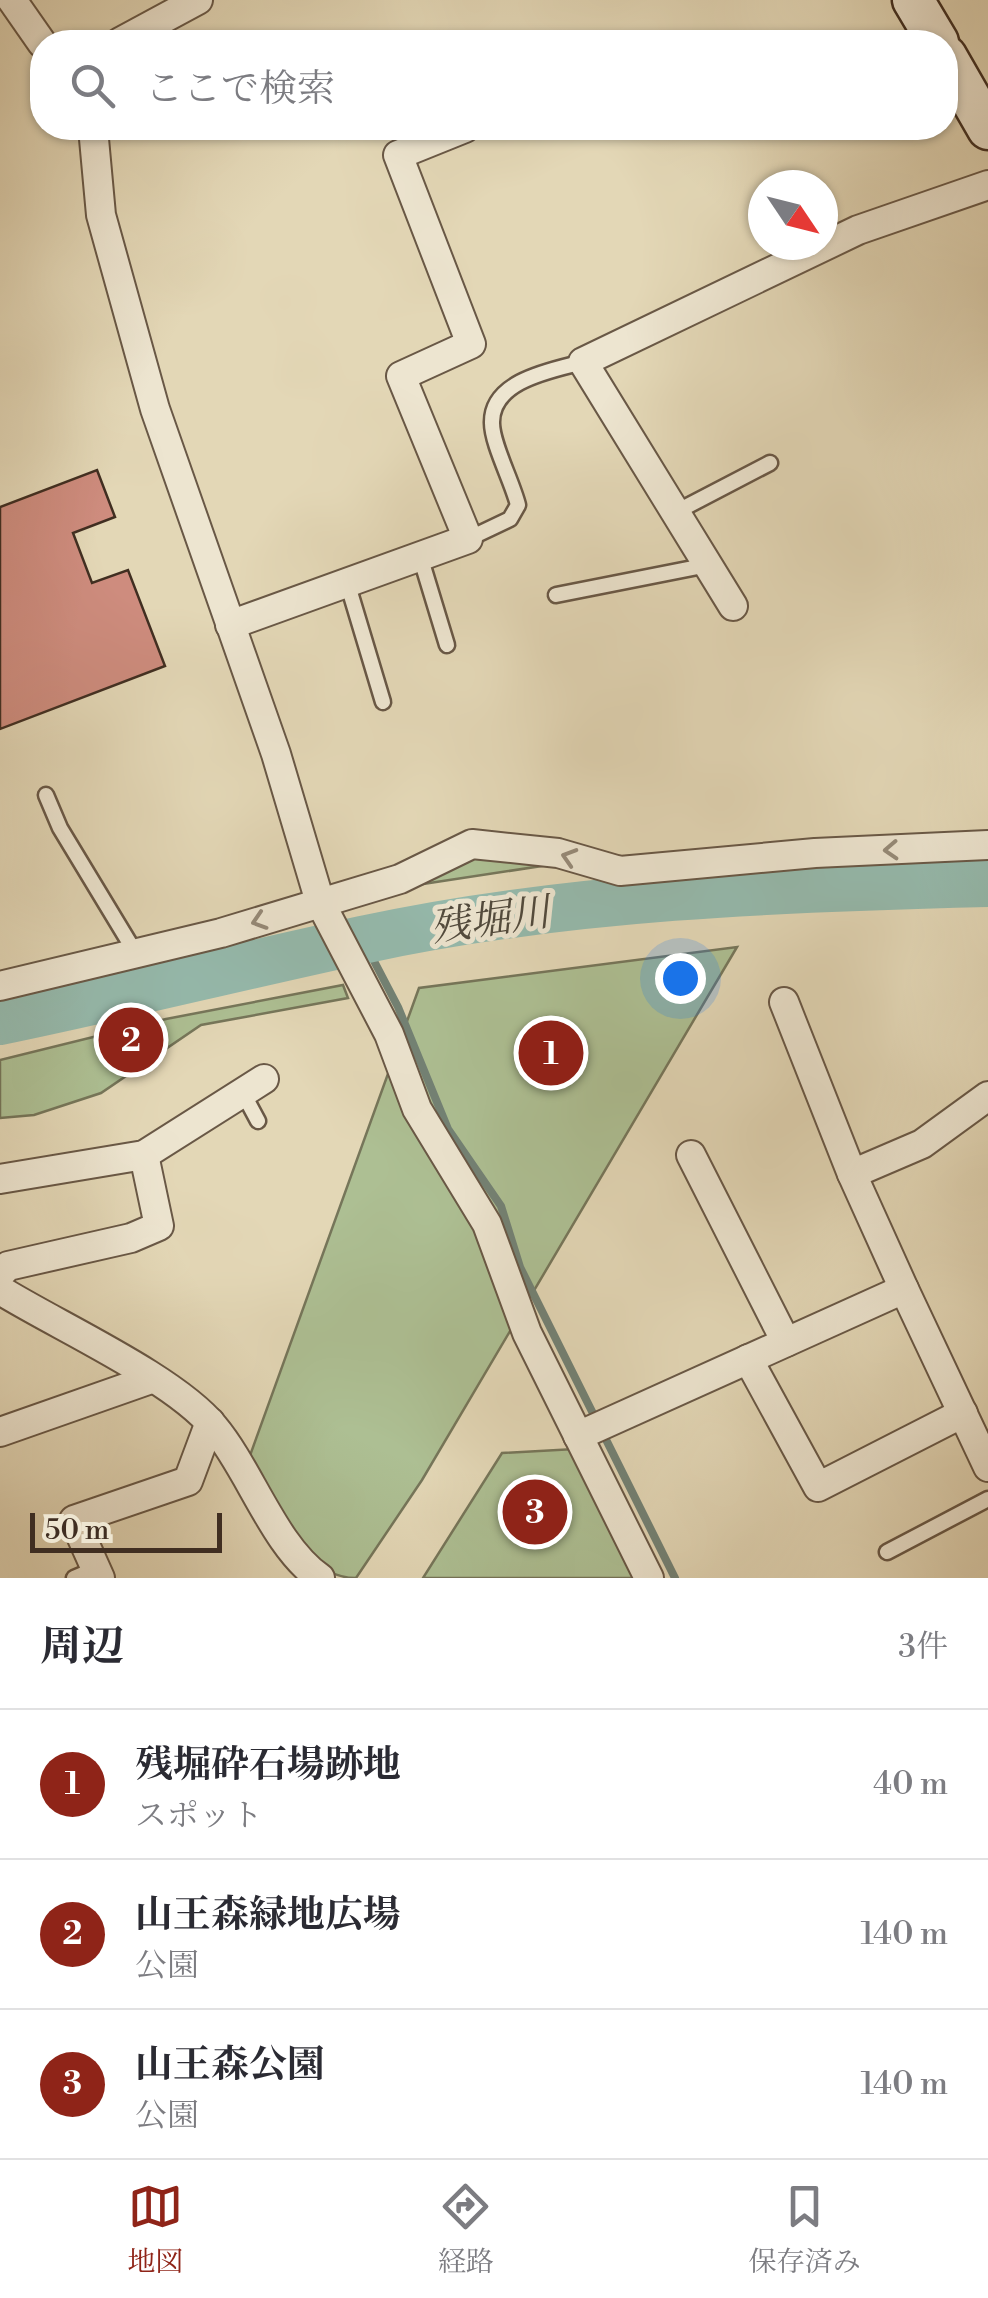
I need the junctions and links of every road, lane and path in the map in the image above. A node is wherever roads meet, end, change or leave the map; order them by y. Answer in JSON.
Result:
{"nodes":[{"id":1,"x":12,"y":0,"type":"edge"},
{"id":2,"x":198,"y":0,"type":"edge"},
{"id":3,"x":913,"y":0,"type":"edge"},
{"id":4,"x":33,"y":30,"type":"edge"},
{"id":5,"x":142,"y":30,"type":"edge"},
{"id":6,"x":931,"y":30,"type":"edge"},
{"id":7,"x":958,"y":77,"type":"edge"},
{"id":8,"x":988,"y":129,"type":"edge"},
{"id":9,"x":94,"y":140,"type":"edge"},
{"id":10,"x":435,"y":140,"type":"edge"},
{"id":11,"x":988,"y":186,"type":"edge"},
{"id":12,"x":582,"y":362,"type":"junction"},
{"id":13,"x":770,"y":463,"type":"dead end"},
{"id":14,"x":676,"y":512,"type":"junction"},
{"id":15,"x":468,"y":539,"type":"junction"},
{"id":16,"x":420,"y":555,"type":"junction"},
{"id":17,"x":708,"y":565,"type":"junction"},
{"id":18,"x":346,"y":582,"type":"junction"},
{"id":19,"x":556,"y":594,"type":"dead end"},
{"id":20,"x":734,"y":606,"type":"dead end"},
{"id":21,"x":230,"y":625,"type":"junction"},
{"id":22,"x":447,"y":645,"type":"dead end"},
{"id":23,"x":383,"y":702,"type":"dead end"},
{"id":24,"x":46,"y":795,"type":"dead end"},
{"id":25,"x":988,"y":845,"type":"edge"},
{"id":26,"x":324,"y":911,"type":"junction"},
{"id":27,"x":135,"y":952,"type":"junction"},
{"id":28,"x":0,"y":986,"type":"edge"},
{"id":29,"x":784,"y":1002,"type":"dead end"},
{"id":30,"x":253,"y":1086,"type":"joint"},
{"id":31,"x":988,"y":1096,"type":"edge"},
{"id":32,"x":258,"y":1121,"type":"dead end"},
{"id":33,"x":691,"y":1154,"type":"dead end"},
{"id":34,"x":144,"y":1155,"type":"junction"},
{"id":35,"x":852,"y":1174,"type":"junction"},
{"id":36,"x":0,"y":1179,"type":"edge"},
{"id":37,"x":904,"y":1289,"type":"junction"},
{"id":38,"x":3,"y":1292,"type":"edge"},
{"id":39,"x":786,"y":1342,"type":"junction"},
{"id":40,"x":748,"y":1359,"type":"junction"},
{"id":41,"x":152,"y":1379,"type":"junction"},
{"id":42,"x":962,"y":1413,"type":"junction"},
{"id":43,"x":210,"y":1422,"type":"junction"},
{"id":44,"x":590,"y":1430,"type":"junction"},
{"id":45,"x":0,"y":1432,"type":"edge"},
{"id":46,"x":988,"y":1467,"type":"edge"},
{"id":47,"x":988,"y":1499,"type":"edge"},
{"id":48,"x":887,"y":1552,"type":"dead end"},
{"id":49,"x":90,"y":1575,"type":"edge"},
{"id":50,"x":320,"y":1578,"type":"edge"},
{"id":51,"x":649,"y":1578,"type":"edge"}],
"edges":[{"from":1,"to":4,"type":"street"},
{"from":2,"to":5,"type":"street"},
{"from":3,"to":6,"type":"street"},
{"from":7,"to":8,"type":"street"},
{"from":9,"to":21,"type":"street"},
{"from":10,"to":15,"type":"street"},
{"from":11,"to":12,"type":"street"},
{"from":12,"to":14,"type":"street"},
{"from":12,"to":15,"type":"lane"},
{"from":13,"to":14,"type":"lane"},
{"from":14,"to":17,"type":"street"},
{"from":15,"to":16,"type":"street"},
{"from":16,"to":18,"type":"street"},
{"from":16,"to":22,"type":"lane"},
{"from":17,"to":19,"type":"lane"},
{"from":17,"to":20,"type":"street"},
{"from":18,"to":21,"type":"street"},
{"from":18,"to":23,"type":"lane"},
{"from":21,"to":26,"type":"street"},
{"from":24,"to":27,"type":"lane"},
{"from":25,"to":26,"type":"street","one_way":true},
{"from":26,"to":27,"type":"street","one_way":true},
{"from":26,"to":44,"type":"street"},
{"from":27,"to":28,"type":"street"},
{"from":29,"to":35,"type":"street"},
{"from":30,"to":32,"type":"lane"},
{"from":30,"to":34,"type":"street"},
{"from":31,"to":35,"type":"street"},
{"from":33,"to":39,"type":"street"},
{"from":34,"to":36,"type":"street"},
{"from":34,"to":38,"type":"street"},
{"from":35,"to":37,"type":"street"},
{"from":37,"to":39,"type":"street"},
{"from":37,"to":42,"type":"street"},
{"from":38,"to":41,"type":"street"},
{"from":39,"to":40,"type":"street"},
{"from":40,"to":42,"type":"street"},
{"from":40,"to":44,"type":"street"},
{"from":41,"to":43,"type":"street"},
{"from":41,"to":45,"type":"street"},
{"from":42,"to":46,"type":"street"},
{"from":43,"to":49,"type":"street"},
{"from":43,"to":50,"type":"street"},
{"from":44,"to":51,"type":"street"},
{"from":47,"to":48,"type":"lane"}]}
